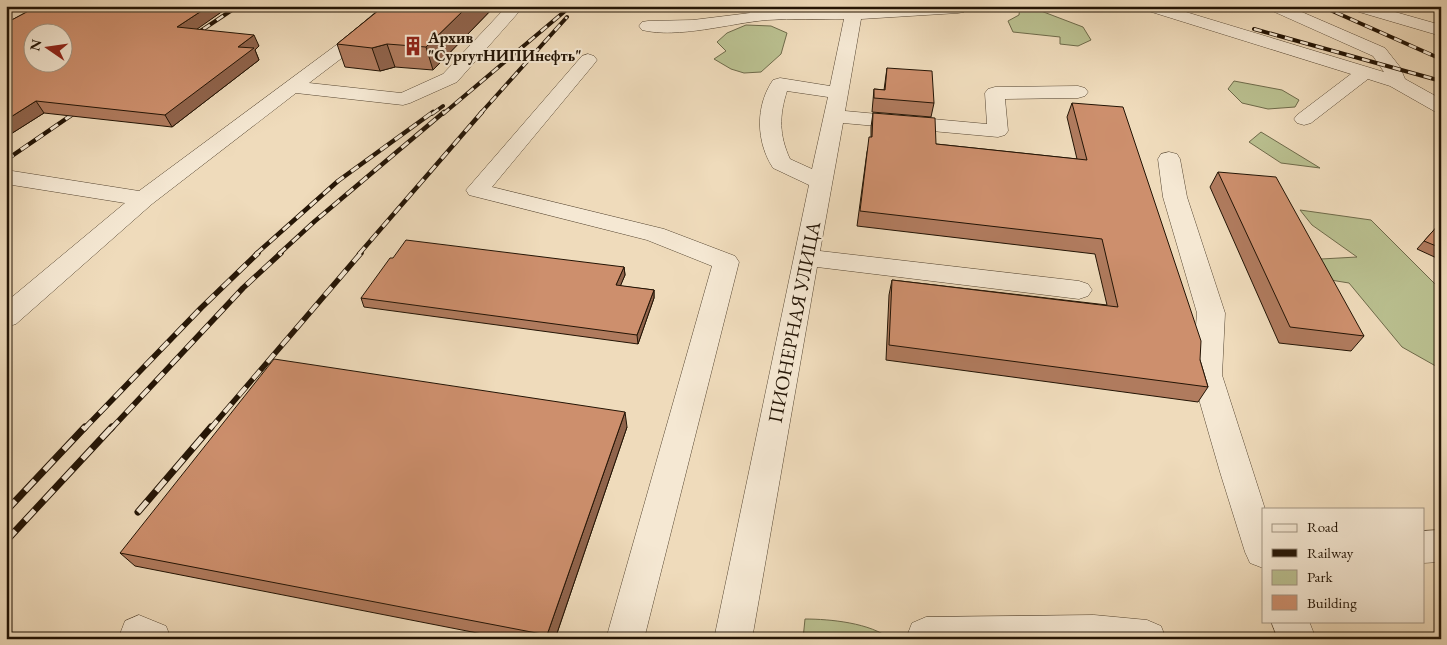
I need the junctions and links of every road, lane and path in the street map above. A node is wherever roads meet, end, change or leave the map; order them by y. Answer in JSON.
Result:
{"nodes":[{"id":1,"x":393,"y":6,"type":"edge"},
{"id":2,"x":516,"y":6,"type":"edge"},
{"id":3,"x":750,"y":6,"type":"edge"},
{"id":4,"x":1148,"y":6,"type":"edge"},
{"id":5,"x":1274,"y":6,"type":"edge"},
{"id":6,"x":1355,"y":6,"type":"edge"},
{"id":7,"x":958,"y":8,"type":"dead end"},
{"id":8,"x":855,"y":10,"type":"edge"},
{"id":9,"x":767,"y":15,"type":"junction"},
{"id":10,"x":648,"y":26,"type":"dead end"},
{"id":11,"x":1441,"y":31,"type":"edge"},
{"id":12,"x":588,"y":60,"type":"dead end"},
{"id":13,"x":1366,"y":72,"type":"junction"},
{"id":14,"x":1397,"y":82,"type":"junction"},
{"id":15,"x":292,"y":87,"type":"junction"},
{"id":16,"x":1078,"y":92,"type":"dead end"},
{"id":17,"x":836,"y":105,"type":"junction"},
{"id":18,"x":1441,"y":107,"type":"edge"},
{"id":19,"x":1304,"y":119,"type":"dead end"},
{"id":20,"x":1169,"y":160,"type":"dead end"},
{"id":21,"x":6,"y":177,"type":"edge"},
{"id":22,"x":821,"y":182,"type":"junction"},
{"id":23,"x":144,"y":199,"type":"junction"},
{"id":24,"x":806,"y":258,"type":"junction"},
{"id":25,"x":1079,"y":290,"type":"dead end"},
{"id":26,"x":6,"y":317,"type":"edge"},
{"id":27,"x":1441,"y":546,"type":"edge"},
{"id":28,"x":1424,"y":547,"type":"edge"},
{"id":29,"x":1262,"y":549,"type":"edge"},
{"id":30,"x":1290,"y":622,"type":"edge"},
{"id":31,"x":926,"y":636,"type":"dead end"},
{"id":32,"x":625,"y":639,"type":"edge"},
{"id":33,"x":733,"y":639,"type":"edge"},
{"id":34,"x":1146,"y":639,"type":"edge"},
{"id":35,"x":1297,"y":639,"type":"edge"}],
"edges":[{"from":1,"to":15,"type":"street"},
{"from":2,"to":15,"type":"street"},
{"from":3,"to":9,"type":"street"},
{"from":4,"to":13,"type":"street"},
{"from":5,"to":14,"type":"street"},
{"from":6,"to":11,"type":"street"},
{"from":7,"to":8,"type":"street"},
{"from":8,"to":9,"type":"street"},
{"from":8,"to":17,"type":"street","name":"ПИОНЕРНАЯ УЛИЦА"},
{"from":9,"to":10,"type":"street"},
{"from":12,"to":32,"type":"street"},
{"from":13,"to":14,"type":"street"},
{"from":13,"to":19,"type":"street"},
{"from":14,"to":18,"type":"street"},
{"from":15,"to":23,"type":"street"},
{"from":16,"to":17,"type":"street"},
{"from":17,"to":22,"type":"street","name":"ПИОНЕРНАЯ УЛИЦА"},
{"from":17,"to":22,"type":"street"},
{"from":20,"to":29,"type":"street"},
{"from":21,"to":23,"type":"street"},
{"from":22,"to":24,"type":"street","name":"ПИОНЕРНАЯ УЛИЦА"},
{"from":23,"to":26,"type":"street"},
{"from":24,"to":25,"type":"street"},
{"from":24,"to":33,"type":"street","name":"ПИОНЕРНАЯ УЛИЦА"},
{"from":27,"to":28,"type":"street"},
{"from":30,"to":35,"type":"street"},
{"from":31,"to":34,"type":"street"}]}
